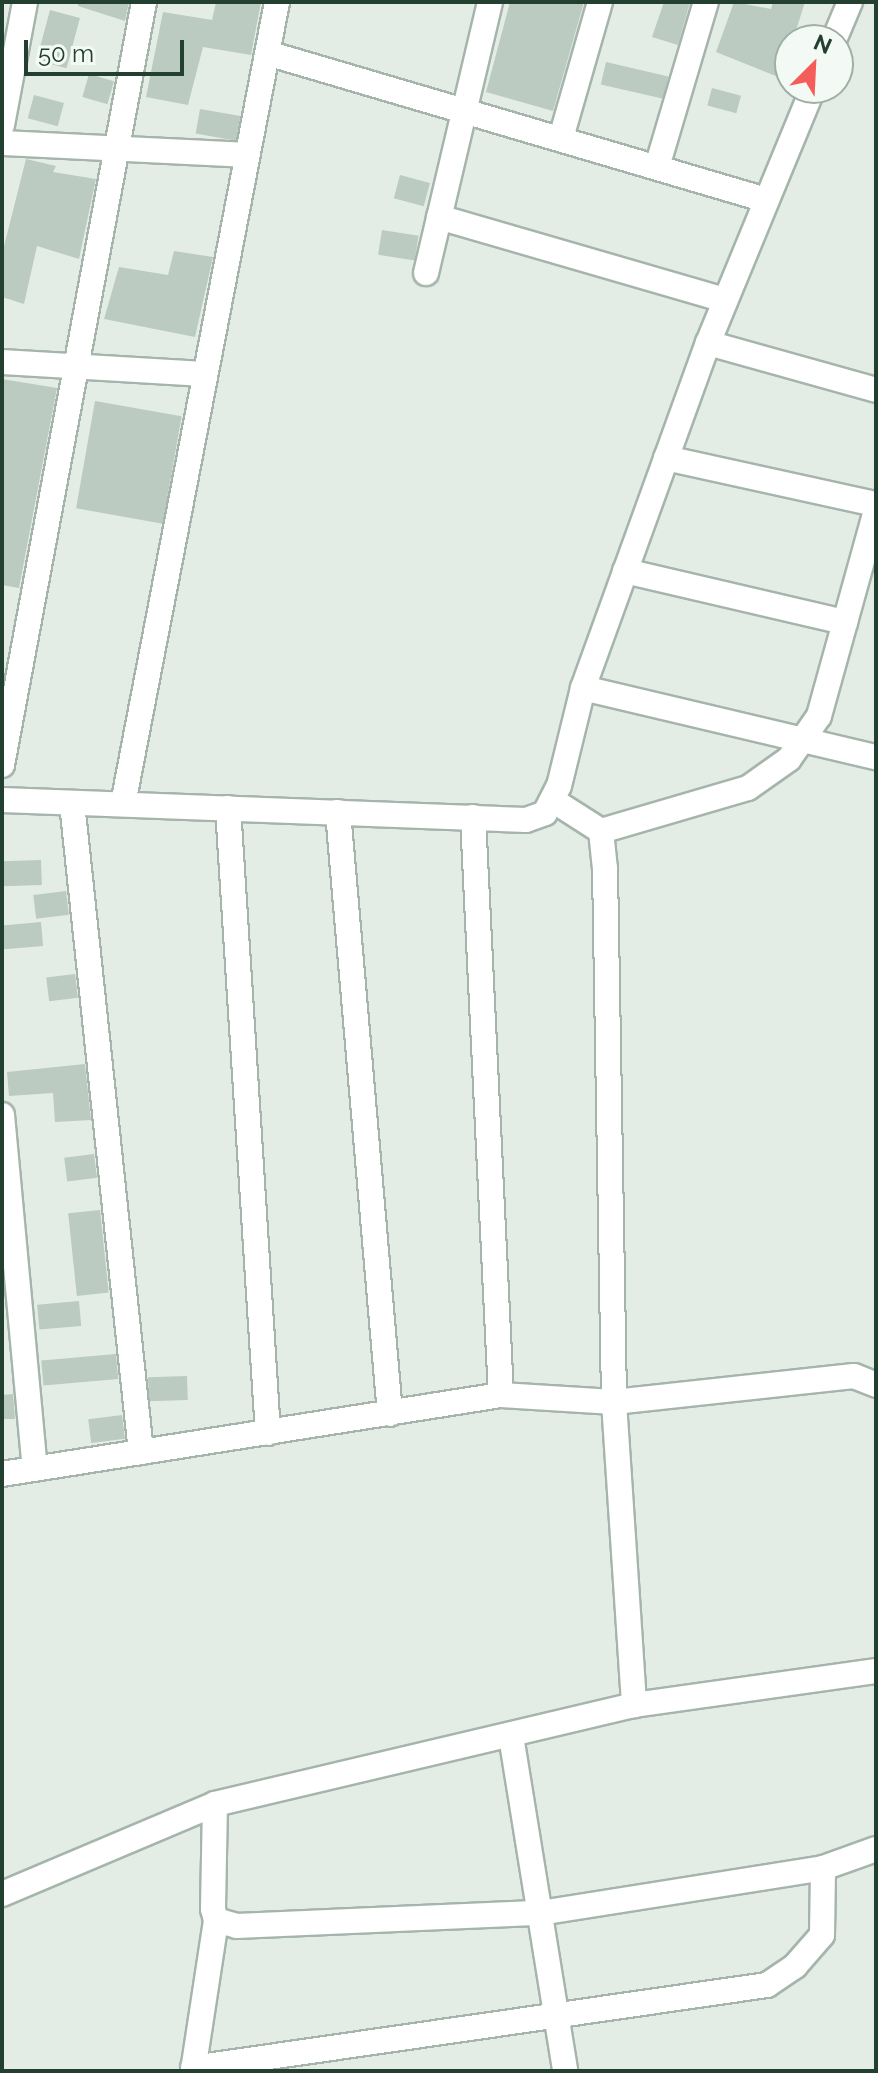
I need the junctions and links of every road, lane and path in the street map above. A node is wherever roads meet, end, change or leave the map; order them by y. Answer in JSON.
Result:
{"nodes":[{"id":1,"x":25,"y":2,"type":"edge"},
{"id":2,"x":144,"y":2,"type":"edge"},
{"id":3,"x":277,"y":2,"type":"edge"},
{"id":4,"x":490,"y":2,"type":"edge"},
{"id":5,"x":600,"y":2,"type":"edge"},
{"id":6,"x":706,"y":2,"type":"edge"},
{"id":7,"x":850,"y":2,"type":"edge"},
{"id":8,"x":841,"y":24,"type":"edge"},
{"id":9,"x":267,"y":53,"type":"junction"},
{"id":10,"x":806,"y":104,"type":"edge"},
{"id":11,"x":465,"y":108,"type":"junction"},
{"id":12,"x":2,"y":125,"type":"edge"},
{"id":13,"x":561,"y":138,"type":"junction"},
{"id":14,"x":2,"y":143,"type":"edge"},
{"id":15,"x":116,"y":150,"type":"junction"},
{"id":16,"x":247,"y":155,"type":"junction"},
{"id":17,"x":657,"y":167,"type":"junction"},
{"id":18,"x":766,"y":200,"type":"junction"},
{"id":19,"x":439,"y":217,"type":"junction"},
{"id":20,"x":426,"y":273,"type":"dead end"},
{"id":21,"x":722,"y":309,"type":"junction"},
{"id":22,"x":708,"y":343,"type":"junction"},
{"id":23,"x":745,"y":353,"type":"junction"},
{"id":24,"x":2,"y":362,"type":"edge"},
{"id":25,"x":76,"y":367,"type":"junction"},
{"id":26,"x":205,"y":374,"type":"junction"},
{"id":27,"x":876,"y":390,"type":"edge"},
{"id":28,"x":666,"y":458,"type":"junction"},
{"id":29,"x":876,"y":507,"type":"edge"},
{"id":30,"x":625,"y":571,"type":"junction"},
{"id":31,"x":845,"y":622,"type":"junction"},
{"id":32,"x":583,"y":688,"type":"junction"},
{"id":33,"x":800,"y":742,"type":"junction"},
{"id":34,"x":876,"y":757,"type":"edge"},
{"id":35,"x":2,"y":765,"type":"edge"},
{"id":36,"x":2,"y":800,"type":"edge"},
{"id":37,"x":554,"y":801,"type":"junction"},
{"id":38,"x":72,"y":803,"type":"junction"},
{"id":39,"x":123,"y":804,"type":"junction"},
{"id":40,"x":228,"y":808,"type":"junction"},
{"id":41,"x":338,"y":812,"type":"junction"},
{"id":42,"x":473,"y":817,"type":"junction"},
{"id":43,"x":601,"y":831,"type":"junction"},
{"id":44,"x":2,"y":1115,"type":"edge"},
{"id":45,"x":876,"y":1385,"type":"edge"},
{"id":46,"x":501,"y":1395,"type":"junction"},
{"id":47,"x":614,"y":1402,"type":"junction"},
{"id":48,"x":390,"y":1414,"type":"junction"},
{"id":49,"x":268,"y":1433,"type":"junction"},
{"id":50,"x":141,"y":1452,"type":"junction"},
{"id":51,"x":35,"y":1468,"type":"junction"},
{"id":52,"x":2,"y":1474,"type":"edge"},
{"id":53,"x":876,"y":1671,"type":"edge"},
{"id":54,"x":634,"y":1705,"type":"junction"},
{"id":55,"x":511,"y":1736,"type":"junction"},
{"id":56,"x":215,"y":1804,"type":"junction"},
{"id":57,"x":876,"y":1849,"type":"edge"},
{"id":58,"x":823,"y":1868,"type":"junction"},
{"id":59,"x":2,"y":1894,"type":"edge"},
{"id":60,"x":540,"y":1913,"type":"junction"},
{"id":61,"x":216,"y":1920,"type":"junction"},
{"id":62,"x":556,"y":2013,"type":"junction"},
{"id":63,"x":193,"y":2069,"type":"edge"},
{"id":64,"x":565,"y":2071,"type":"edge"}],
"edges":[{"from":1,"to":12,"type":"street"},
{"from":2,"to":15,"type":"street"},
{"from":3,"to":9,"type":"street"},
{"from":4,"to":11,"type":"street"},
{"from":5,"to":13,"type":"street"},
{"from":6,"to":17,"type":"street"},
{"from":7,"to":8,"type":"street"},
{"from":9,"to":11,"type":"street"},
{"from":9,"to":16,"type":"street"},
{"from":10,"to":18,"type":"street"},
{"from":11,"to":13,"type":"street"},
{"from":11,"to":19,"type":"street"},
{"from":13,"to":17,"type":"street"},
{"from":14,"to":15,"type":"street"},
{"from":15,"to":16,"type":"street"},
{"from":15,"to":25,"type":"street"},
{"from":16,"to":26,"type":"street"},
{"from":17,"to":18,"type":"street"},
{"from":18,"to":21,"type":"street"},
{"from":19,"to":20,"type":"street"},
{"from":19,"to":21,"type":"street"},
{"from":21,"to":22,"type":"street"},
{"from":21,"to":23,"type":"street"},
{"from":22,"to":23,"type":"street"},
{"from":22,"to":28,"type":"street"},
{"from":23,"to":27,"type":"street"},
{"from":24,"to":25,"type":"street"},
{"from":25,"to":26,"type":"street"},
{"from":25,"to":35,"type":"street"},
{"from":26,"to":39,"type":"street"},
{"from":28,"to":29,"type":"street"},
{"from":28,"to":30,"type":"street"},
{"from":29,"to":31,"type":"street"},
{"from":30,"to":31,"type":"street"},
{"from":30,"to":32,"type":"street"},
{"from":31,"to":33,"type":"street"},
{"from":32,"to":33,"type":"street"},
{"from":32,"to":37,"type":"street"},
{"from":33,"to":34,"type":"street"},
{"from":33,"to":43,"type":"street"},
{"from":36,"to":38,"type":"street"},
{"from":37,"to":42,"type":"street"},
{"from":37,"to":43,"type":"street"},
{"from":38,"to":39,"type":"street"},
{"from":38,"to":50,"type":"street"},
{"from":39,"to":40,"type":"street"},
{"from":40,"to":41,"type":"street"},
{"from":40,"to":49,"type":"street"},
{"from":41,"to":42,"type":"street"},
{"from":41,"to":48,"type":"street"},
{"from":42,"to":46,"type":"street"},
{"from":43,"to":47,"type":"street"},
{"from":44,"to":51,"type":"street"},
{"from":45,"to":47,"type":"street"},
{"from":46,"to":47,"type":"street"},
{"from":46,"to":48,"type":"street"},
{"from":47,"to":54,"type":"street"},
{"from":48,"to":49,"type":"street"},
{"from":49,"to":50,"type":"street"},
{"from":50,"to":51,"type":"street"},
{"from":51,"to":52,"type":"street"},
{"from":53,"to":54,"type":"street"},
{"from":54,"to":55,"type":"street"},
{"from":55,"to":56,"type":"street"},
{"from":55,"to":60,"type":"street"},
{"from":56,"to":59,"type":"street"},
{"from":56,"to":61,"type":"street"},
{"from":57,"to":58,"type":"street"},
{"from":58,"to":60,"type":"street"},
{"from":58,"to":62,"type":"street"},
{"from":60,"to":61,"type":"street"},
{"from":60,"to":62,"type":"street"},
{"from":61,"to":63,"type":"street"},
{"from":62,"to":63,"type":"street"},
{"from":62,"to":64,"type":"street"}]}
